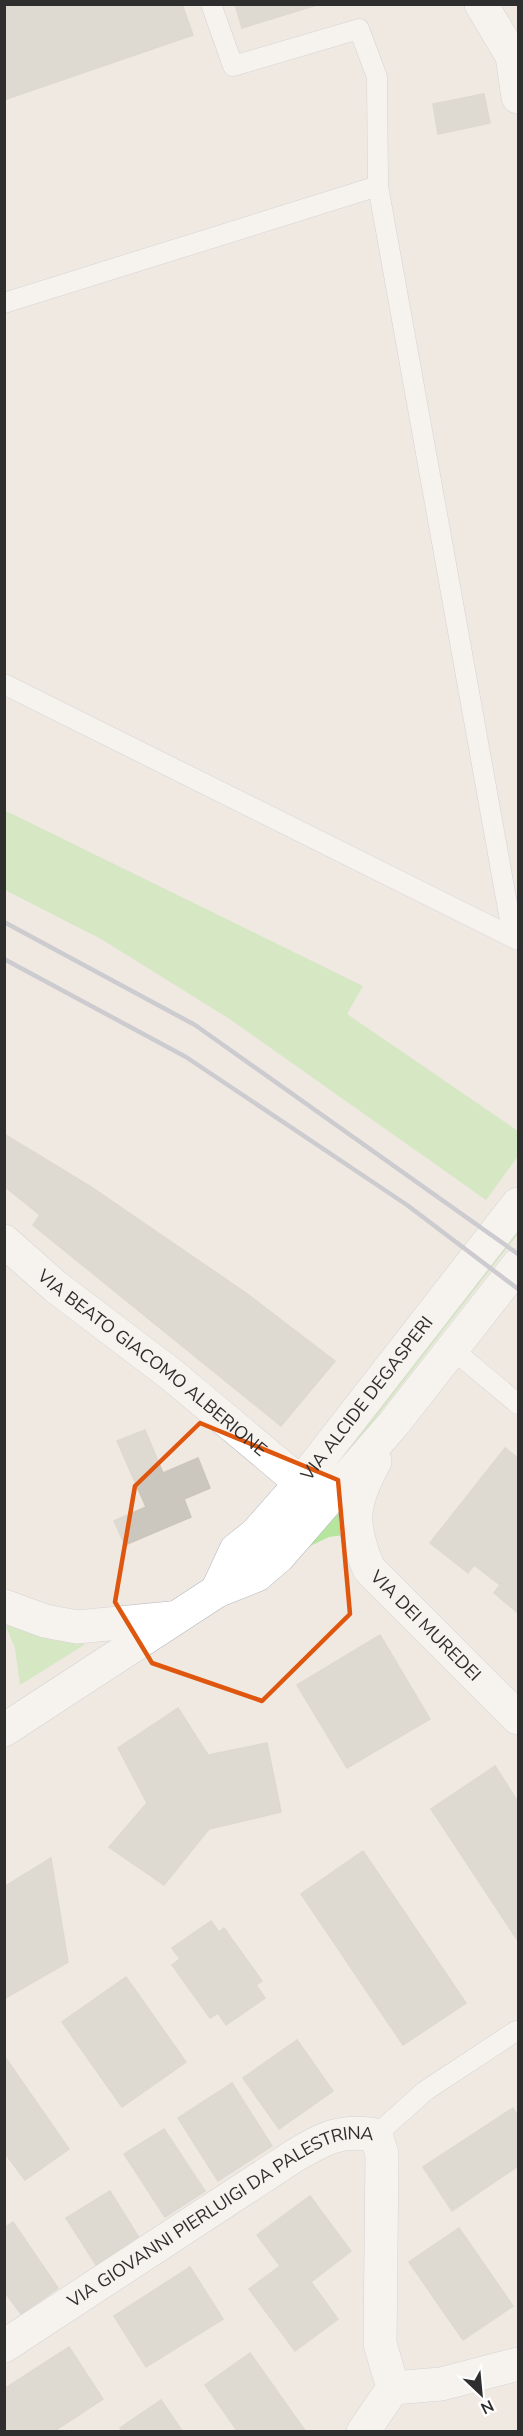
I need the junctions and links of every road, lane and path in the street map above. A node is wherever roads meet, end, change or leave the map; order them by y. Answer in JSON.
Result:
{"nodes":[{"id":1,"x":211,"y":4,"type":"edge"},
{"id":2,"x":481,"y":4,"type":"edge"},
{"id":3,"x":519,"y":97,"type":"edge"},
{"id":4,"x":378,"y":186,"type":"junction"},
{"id":5,"x":4,"y":303,"type":"edge"},
{"id":6,"x":4,"y":684,"type":"edge"},
{"id":7,"x":516,"y":938,"type":"edge"},
{"id":8,"x":519,"y":1204,"type":"edge"},
{"id":9,"x":4,"y":1241,"type":"edge"},
{"id":10,"x":519,"y":1265,"type":"edge"},
{"id":11,"x":452,"y":1349,"type":"junction"},
{"id":12,"x":519,"y":1404,"type":"edge"},
{"id":13,"x":395,"y":1422,"type":"junction"},
{"id":14,"x":301,"y":1483,"type":"junction"},
{"id":15,"x":217,"y":1591,"type":"junction"},
{"id":16,"x":4,"y":1606,"type":"edge"},
{"id":17,"x":176,"y":1617,"type":"junction"},
{"id":18,"x":519,"y":1718,"type":"edge"},
{"id":19,"x":4,"y":1730,"type":"edge"},
{"id":20,"x":516,"y":2031,"type":"dead end"},
{"id":21,"x":376,"y":2135,"type":"junction"},
{"id":22,"x":4,"y":2346,"type":"edge"},
{"id":23,"x":519,"y":2364,"type":"edge"},
{"id":24,"x":393,"y":2388,"type":"junction"},
{"id":25,"x":363,"y":2432,"type":"edge"}],
"edges":[{"from":1,"to":4,"type":"lane"},
{"from":2,"to":3,"type":"street"},
{"from":4,"to":5,"type":"lane"},
{"from":4,"to":7,"type":"lane"},
{"from":6,"to":7,"type":"lane"},
{"from":8,"to":14,"type":"street","name":"VIA ALCIDE DEGASPERI"},
{"from":9,"to":14,"type":"street","name":"VIA BEATO GIACOMO ALBERIONE"},
{"from":10,"to":11,"type":"street","name":"VIA ALCIDE DEGASPERI"},
{"from":11,"to":12,"type":"lane"},
{"from":11,"to":13,"type":"street","name":"VIA ALCIDE DEGASPERI"},
{"from":13,"to":15,"type":"street","name":"VIA ALCIDE DEGASPERI"},
{"from":13,"to":18,"type":"street","name":"VIA DEI MUREDEI"},
{"from":14,"to":15,"type":"street","name":"VIA ALCIDE DEGASPERI"},
{"from":15,"to":17,"type":"street","name":"VIA ALCIDE DEGASPERI"},
{"from":16,"to":17,"type":"street"},
{"from":17,"to":19,"type":"street","name":"VIA ALCIDE DEGASPERI"},
{"from":20,"to":21,"type":"lane"},
{"from":21,"to":22,"type":"street","name":"VIA GIOVANNI PIERLUIGI DA PALESTRINA"},
{"from":21,"to":24,"type":"street","name":"VIA GIOVANNI PIERLUIGI DA PALESTRINA"},
{"from":23,"to":24,"type":"street"},
{"from":24,"to":25,"type":"street"}]}
